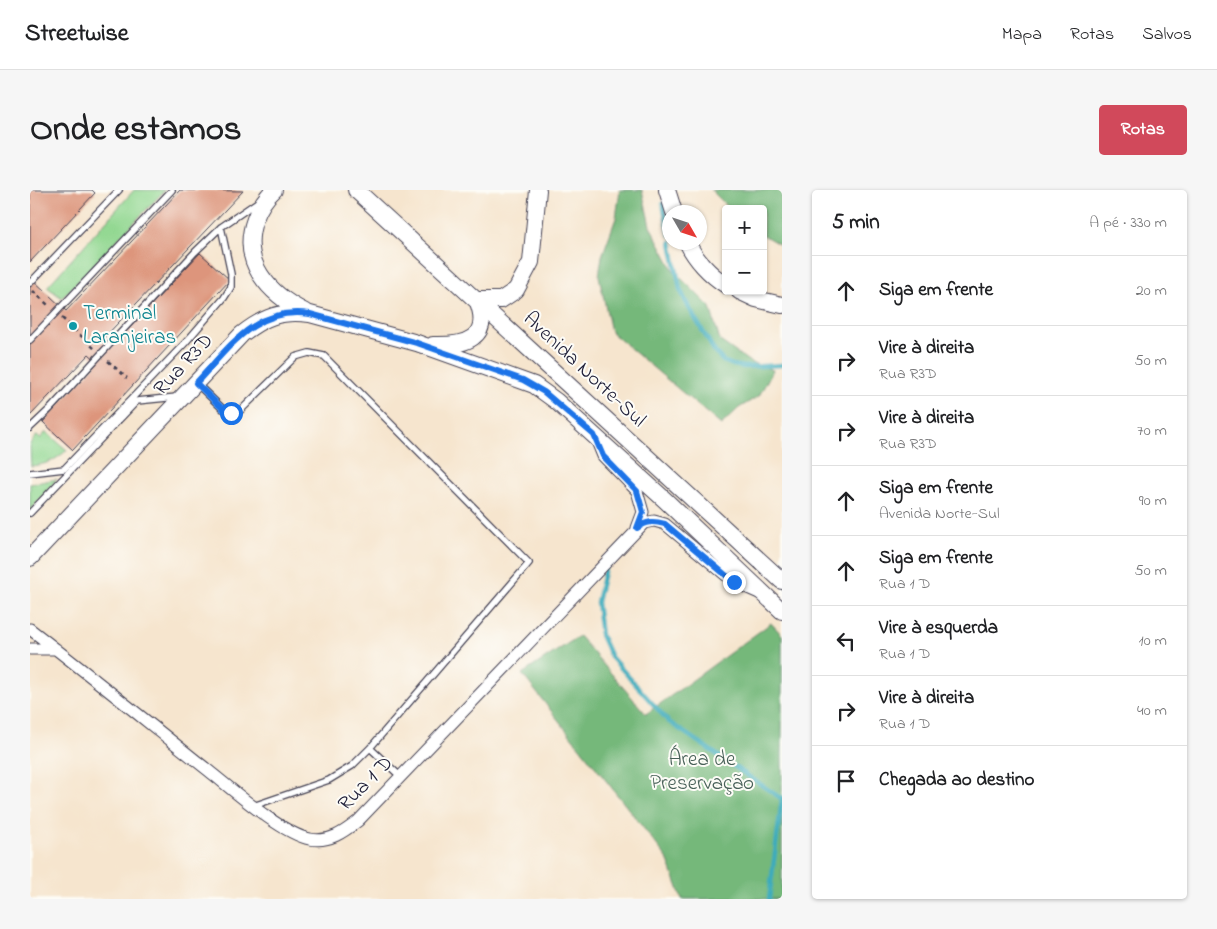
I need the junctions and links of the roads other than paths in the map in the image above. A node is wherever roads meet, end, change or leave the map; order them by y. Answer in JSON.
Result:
{"nodes":[{"id":1,"x":118,"y":190,"type":"edge"},
{"id":2,"x":172,"y":190,"type":"edge"},
{"id":3,"x":538,"y":190,"type":"edge"},
{"id":4,"x":667,"y":190,"type":"edge"},
{"id":5,"x":356,"y":191,"type":"edge"},
{"id":6,"x":270,"y":192,"type":"edge"},
{"id":7,"x":672,"y":205,"type":"edge"},
{"id":8,"x":221,"y":227,"type":"junction"},
{"id":9,"x":690,"y":250,"type":"edge"},
{"id":10,"x":30,"y":283,"type":"edge"},
{"id":11,"x":722,"y":283,"type":"edge"},
{"id":12,"x":748,"y":295,"type":"edge"},
{"id":13,"x":477,"y":300,"type":"junction"},
{"id":14,"x":782,"y":305,"type":"edge"},
{"id":15,"x":310,"y":314,"type":"junction"},
{"id":16,"x":30,"y":340,"type":"edge"},
{"id":17,"x":417,"y":343,"type":"junction"},
{"id":18,"x":196,"y":383,"type":"junction"},
{"id":19,"x":184,"y":396,"type":"junction"},
{"id":20,"x":30,"y":428,"type":"edge"},
{"id":21,"x":594,"y":435,"type":"junction"},
{"id":22,"x":30,"y":473,"type":"edge"},
{"id":23,"x":30,"y":513,"type":"edge"},
{"id":24,"x":637,"y":528,"type":"junction"},
{"id":25,"x":30,"y":558,"type":"edge"},
{"id":26,"x":782,"y":581,"type":"edge"},
{"id":27,"x":768,"y":597,"type":"junction"},
{"id":28,"x":782,"y":611,"type":"edge"},
{"id":29,"x":30,"y":630,"type":"edge"},
{"id":30,"x":30,"y":649,"type":"edge"},
{"id":31,"x":56,"y":649,"type":"junction"},
{"id":32,"x":370,"y":748,"type":"junction"},
{"id":33,"x":401,"y":777,"type":"junction"},
{"id":34,"x":253,"y":806,"type":"junction"}],
"edges":[{"from":1,"to":10,"type":"lane"},
{"from":2,"to":16,"type":"lane"},
{"from":3,"to":13,"type":"main road"},
{"from":4,"to":7,"type":"main road"},
{"from":5,"to":13,"type":"main road","name":"Avenida Norte-Sul"},
{"from":6,"to":8,"type":"lane"},
{"from":6,"to":15,"type":"main road"},
{"from":8,"to":20,"type":"lane"},
{"from":8,"to":22,"type":"lane"},
{"from":9,"to":11,"type":"main road"},
{"from":12,"to":14,"type":"main road"},
{"from":13,"to":17,"type":"main road"},
{"from":13,"to":26,"type":"main road","name":"Avenida Norte-Sul"},
{"from":15,"to":17,"type":"main road","name":"Rua R3D"},
{"from":15,"to":18,"type":"main road","name":"Rua R3D"},
{"from":17,"to":21,"type":"main road","name":"Avenida Norte-Sul"},
{"from":18,"to":19,"type":"main road","name":"Rua R3D"},
{"from":18,"to":32,"type":"lane"},
{"from":19,"to":23,"type":"lane"},
{"from":19,"to":25,"type":"main road","name":"Rua R3D"},
{"from":21,"to":24,"type":"street"},
{"from":21,"to":27,"type":"main road","name":"Avenida Norte-Sul"},
{"from":24,"to":27,"type":"street"},
{"from":24,"to":33,"type":"street","name":"Rua 1 D"},
{"from":27,"to":28,"type":"main road","name":"Avenida Norte-Sul"},
{"from":29,"to":31,"type":"street","name":"Rua 1 D"},
{"from":30,"to":31,"type":"street"},
{"from":31,"to":34,"type":"street","name":"Rua 1 D"},
{"from":32,"to":33,"type":"lane"},
{"from":32,"to":34,"type":"lane"},
{"from":33,"to":34,"type":"street","name":"Rua 1 D"}]}
